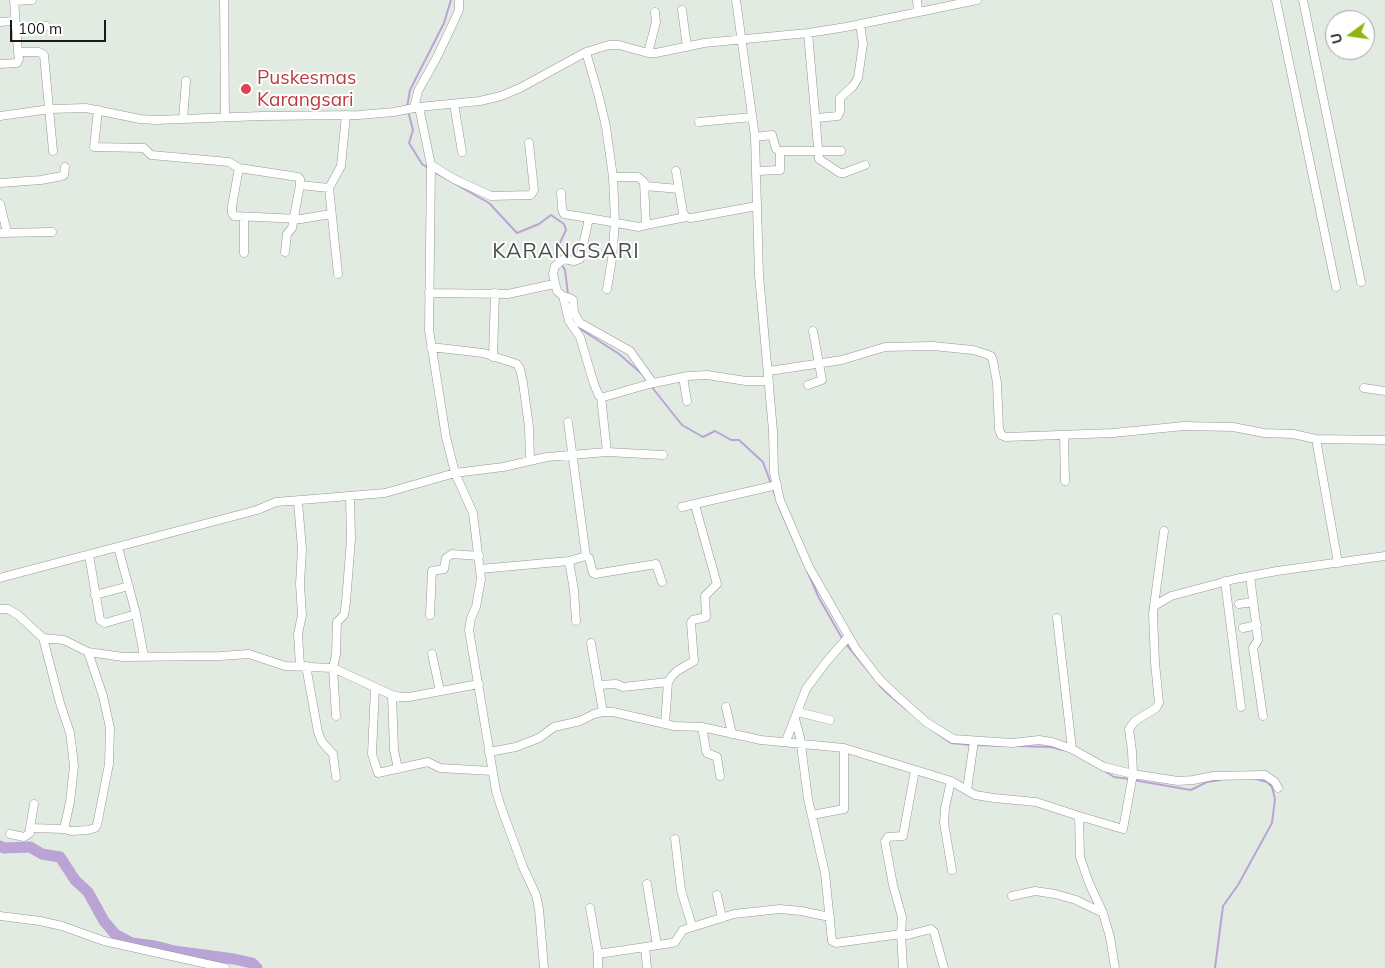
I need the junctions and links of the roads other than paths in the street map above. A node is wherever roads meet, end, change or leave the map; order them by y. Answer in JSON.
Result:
{"nodes":[{"id":1,"x":32,"y":0,"type":"edge"},
{"id":2,"x":224,"y":0,"type":"edge"},
{"id":3,"x":459,"y":0,"type":"edge"},
{"id":4,"x":736,"y":0,"type":"edge"},
{"id":5,"x":916,"y":0,"type":"edge"},
{"id":6,"x":977,"y":0,"type":"edge"},
{"id":7,"x":1276,"y":0,"type":"edge"},
{"id":8,"x":1303,"y":0,"type":"edge"},
{"id":9,"x":14,"y":1,"type":"edge"},
{"id":10,"x":964,"y":1,"type":"edge"},
{"id":11,"x":682,"y":10,"type":"dead end"},
{"id":12,"x":655,"y":12,"type":"dead end"},
{"id":13,"x":918,"y":12,"type":"junction"},
{"id":14,"x":0,"y":22,"type":"edge"},
{"id":15,"x":860,"y":24,"type":"junction"},
{"id":16,"x":16,"y":25,"type":"junction"},
{"id":17,"x":46,"y":26,"type":"dead end"},
{"id":18,"x":808,"y":33,"type":"junction"},
{"id":19,"x":742,"y":38,"type":"junction"},
{"id":20,"x":687,"y":47,"type":"junction"},
{"id":21,"x":18,"y":52,"type":"junction"},
{"id":22,"x":586,"y":52,"type":"junction"},
{"id":23,"x":648,"y":53,"type":"junction"},
{"id":24,"x":0,"y":64,"type":"edge"},
{"id":25,"x":186,"y":81,"type":"dead end"},
{"id":26,"x":454,"y":104,"type":"junction"},
{"id":27,"x":50,"y":109,"type":"junction"},
{"id":28,"x":412,"y":109,"type":"junction"},
{"id":29,"x":98,"y":110,"type":"junction"},
{"id":30,"x":346,"y":115,"type":"junction"},
{"id":31,"x":0,"y":116,"type":"edge"},
{"id":32,"x":752,"y":116,"type":"junction"},
{"id":33,"x":226,"y":117,"type":"junction"},
{"id":34,"x":817,"y":118,"type":"junction"},
{"id":35,"x":183,"y":119,"type":"junction"},
{"id":36,"x":699,"y":122,"type":"dead end"},
{"id":37,"x":755,"y":137,"type":"junction"},
{"id":38,"x":529,"y":143,"type":"dead end"},
{"id":39,"x":53,"y":151,"type":"dead end"},
{"id":40,"x":780,"y":151,"type":"junction"},
{"id":41,"x":841,"y":151,"type":"dead end"},
{"id":42,"x":462,"y":152,"type":"dead end"},
{"id":43,"x":818,"y":152,"type":"junction"},
{"id":44,"x":865,"y":165,"type":"dead end"},
{"id":45,"x":432,"y":166,"type":"junction"},
{"id":46,"x":65,"y":167,"type":"dead end"},
{"id":47,"x":239,"y":168,"type":"junction"},
{"id":48,"x":676,"y":171,"type":"dead end"},
{"id":49,"x":756,"y":172,"type":"junction"},
{"id":50,"x":613,"y":177,"type":"junction"},
{"id":51,"x":0,"y":183,"type":"edge"},
{"id":52,"x":300,"y":185,"type":"junction"},
{"id":53,"x":645,"y":186,"type":"junction"},
{"id":54,"x":330,"y":188,"type":"junction"},
{"id":55,"x":679,"y":189,"type":"junction"},
{"id":56,"x":561,"y":193,"type":"dead end"},
{"id":57,"x":0,"y":204,"type":"edge"},
{"id":58,"x":757,"y":206,"type":"junction"},
{"id":59,"x":331,"y":214,"type":"junction"},
{"id":60,"x":686,"y":217,"type":"junction"},
{"id":61,"x":244,"y":218,"type":"junction"},
{"id":62,"x":589,"y":218,"type":"junction"},
{"id":63,"x":294,"y":219,"type":"junction"},
{"id":64,"x":615,"y":222,"type":"junction"},
{"id":65,"x":646,"y":225,"type":"junction"},
{"id":66,"x":52,"y":232,"type":"dead end"},
{"id":67,"x":3,"y":233,"type":"edge"},
{"id":68,"x":285,"y":252,"type":"dead end"},
{"id":69,"x":244,"y":254,"type":"dead end"},
{"id":70,"x":338,"y":274,"type":"dead end"},
{"id":71,"x":1361,"y":282,"type":"dead end"},
{"id":72,"x":554,"y":284,"type":"junction"},
{"id":73,"x":1336,"y":287,"type":"dead end"},
{"id":74,"x":607,"y":289,"type":"dead end"},
{"id":75,"x":429,"y":293,"type":"junction"},
{"id":76,"x":495,"y":293,"type":"junction"},
{"id":77,"x":572,"y":319,"type":"junction"},
{"id":78,"x":814,"y":331,"type":"dead end"},
{"id":79,"x":431,"y":347,"type":"junction"},
{"id":80,"x":493,"y":357,"type":"junction"},
{"id":81,"x":818,"y":364,"type":"junction"},
{"id":82,"x":769,"y":371,"type":"junction"},
{"id":83,"x":683,"y":377,"type":"junction"},
{"id":84,"x":769,"y":381,"type":"junction"},
{"id":85,"x":651,"y":384,"type":"junction"},
{"id":86,"x":808,"y":385,"type":"dead end"},
{"id":87,"x":1364,"y":388,"type":"dead end"},
{"id":88,"x":1385,"y":391,"type":"edge"},
{"id":89,"x":601,"y":397,"type":"junction"},
{"id":90,"x":687,"y":401,"type":"dead end"},
{"id":91,"x":568,"y":422,"type":"dead end"},
{"id":92,"x":1064,"y":435,"type":"junction"},
{"id":93,"x":1316,"y":438,"type":"junction"},
{"id":94,"x":1385,"y":440,"type":"edge"},
{"id":95,"x":607,"y":452,"type":"junction"},
{"id":96,"x":574,"y":455,"type":"junction"},
{"id":97,"x":663,"y":455,"type":"dead end"},
{"id":98,"x":530,"y":461,"type":"junction"},
{"id":99,"x":455,"y":473,"type":"junction"},
{"id":100,"x":1065,"y":480,"type":"dead end"},
{"id":101,"x":773,"y":486,"type":"junction"},
{"id":102,"x":350,"y":497,"type":"junction"},
{"id":103,"x":298,"y":502,"type":"junction"},
{"id":104,"x":695,"y":505,"type":"junction"},
{"id":105,"x":682,"y":507,"type":"dead end"},
{"id":106,"x":1164,"y":531,"type":"dead end"},
{"id":107,"x":118,"y":547,"type":"junction"},
{"id":108,"x":88,"y":555,"type":"junction"},
{"id":109,"x":479,"y":556,"type":"junction"},
{"id":110,"x":586,"y":556,"type":"junction"},
{"id":111,"x":1385,"y":556,"type":"edge"},
{"id":112,"x":569,"y":561,"type":"junction"},
{"id":113,"x":1338,"y":563,"type":"junction"},
{"id":114,"x":480,"y":569,"type":"junction"},
{"id":115,"x":1250,"y":576,"type":"junction"},
{"id":116,"x":0,"y":578,"type":"edge"},
{"id":117,"x":1226,"y":581,"type":"junction"},
{"id":118,"x":662,"y":582,"type":"dead end"},
{"id":119,"x":128,"y":586,"type":"junction"},
{"id":120,"x":95,"y":595,"type":"junction"},
{"id":121,"x":1253,"y":602,"type":"junction"},
{"id":122,"x":1239,"y":604,"type":"dead end"},
{"id":123,"x":1154,"y":606,"type":"junction"},
{"id":124,"x":0,"y":609,"type":"edge"},
{"id":125,"x":136,"y":614,"type":"junction"},
{"id":126,"x":430,"y":615,"type":"dead end"},
{"id":127,"x":1057,"y":618,"type":"dead end"},
{"id":128,"x":576,"y":621,"type":"dead end"},
{"id":129,"x":1257,"y":626,"type":"junction"},
{"id":130,"x":1243,"y":628,"type":"dead end"},
{"id":131,"x":43,"y":638,"type":"junction"},
{"id":132,"x":845,"y":640,"type":"junction"},
{"id":133,"x":591,"y":643,"type":"dead end"},
{"id":134,"x":88,"y":652,"type":"junction"},
{"id":135,"x":432,"y":654,"type":"dead end"},
{"id":136,"x":144,"y":656,"type":"junction"},
{"id":137,"x":303,"y":666,"type":"junction"},
{"id":138,"x":333,"y":668,"type":"junction"},
{"id":139,"x":668,"y":682,"type":"junction"},
{"id":140,"x":479,"y":684,"type":"junction"},
{"id":141,"x":598,"y":685,"type":"junction"},
{"id":142,"x":375,"y":687,"type":"junction"},
{"id":143,"x":440,"y":691,"type":"junction"},
{"id":144,"x":392,"y":695,"type":"junction"},
{"id":145,"x":726,"y":707,"type":"dead end"},
{"id":146,"x":1241,"y":707,"type":"dead end"},
{"id":147,"x":603,"y":712,"type":"junction"},
{"id":148,"x":336,"y":716,"type":"dead end"},
{"id":149,"x":796,"y":716,"type":"junction"},
{"id":150,"x":1263,"y":716,"type":"dead end"},
{"id":151,"x":830,"y":720,"type":"dead end"},
{"id":152,"x":665,"y":724,"type":"junction"},
{"id":153,"x":702,"y":727,"type":"junction"},
{"id":154,"x":732,"y":734,"type":"junction"},
{"id":155,"x":786,"y":741,"type":"junction"},
{"id":156,"x":801,"y":742,"type":"junction"},
{"id":157,"x":974,"y":744,"type":"junction"},
{"id":158,"x":844,"y":748,"type":"junction"},
{"id":159,"x":1072,"y":748,"type":"junction"},
{"id":160,"x":489,"y":752,"type":"junction"},
{"id":161,"x":398,"y":769,"type":"junction"},
{"id":162,"x":915,"y":770,"type":"junction"},
{"id":163,"x":492,"y":771,"type":"junction"},
{"id":164,"x":720,"y":776,"type":"dead end"},
{"id":165,"x":336,"y":777,"type":"dead end"},
{"id":166,"x":1132,"y":777,"type":"junction"},
{"id":167,"x":951,"y":780,"type":"junction"},
{"id":168,"x":1278,"y":788,"type":"dead end"},
{"id":169,"x":967,"y":790,"type":"junction"},
{"id":170,"x":34,"y":804,"type":"dead end"},
{"id":171,"x":812,"y":815,"type":"junction"},
{"id":172,"x":1079,"y":816,"type":"junction"},
{"id":173,"x":30,"y":828,"type":"junction"},
{"id":174,"x":64,"y":829,"type":"junction"},
{"id":175,"x":10,"y":834,"type":"dead end"},
{"id":176,"x":675,"y":839,"type":"dead end"},
{"id":177,"x":952,"y":870,"type":"dead end"},
{"id":178,"x":647,"y":884,"type":"dead end"},
{"id":179,"x":717,"y":895,"type":"dead end"},
{"id":180,"x":1012,"y":896,"type":"dead end"},
{"id":181,"x":590,"y":908,"type":"dead end"},
{"id":182,"x":1103,"y":913,"type":"junction"},
{"id":183,"x":0,"y":916,"type":"edge"},
{"id":184,"x":830,"y":917,"type":"junction"},
{"id":185,"x":722,"y":918,"type":"junction"},
{"id":186,"x":692,"y":926,"type":"junction"},
{"id":187,"x":900,"y":934,"type":"junction"},
{"id":188,"x":658,"y":945,"type":"junction"},
{"id":189,"x":645,"y":947,"type":"junction"},
{"id":190,"x":598,"y":954,"type":"junction"},
{"id":191,"x":225,"y":968,"type":"edge"},
{"id":192,"x":544,"y":968,"type":"edge"},
{"id":193,"x":598,"y":968,"type":"edge"},
{"id":194,"x":647,"y":968,"type":"edge"},
{"id":195,"x":903,"y":968,"type":"edge"},
{"id":196,"x":944,"y":968,"type":"edge"},
{"id":197,"x":1115,"y":968,"type":"edge"}],
"edges":[{"from":1,"to":9,"type":"street"},
{"from":2,"to":33,"type":"street"},
{"from":3,"to":28,"type":"street"},
{"from":4,"to":19,"type":"street"},
{"from":5,"to":13,"type":"street"},
{"from":6,"to":10,"type":"street"},
{"from":7,"to":73,"type":"street"},
{"from":8,"to":71,"type":"street"},
{"from":9,"to":16,"type":"street"},
{"from":10,"to":13,"type":"street"},
{"from":11,"to":20,"type":"street"},
{"from":12,"to":23,"type":"street"},
{"from":13,"to":15,"type":"street"},
{"from":14,"to":16,"type":"street"},
{"from":15,"to":18,"type":"street"},
{"from":15,"to":34,"type":"street"},
{"from":16,"to":17,"type":"street"},
{"from":16,"to":21,"type":"street"},
{"from":18,"to":19,"type":"street"},
{"from":18,"to":34,"type":"street"},
{"from":19,"to":20,"type":"street"},
{"from":19,"to":32,"type":"street"},
{"from":20,"to":23,"type":"street"},
{"from":21,"to":24,"type":"street"},
{"from":21,"to":27,"type":"street"},
{"from":22,"to":23,"type":"street"},
{"from":22,"to":26,"type":"street"},
{"from":22,"to":50,"type":"street"},
{"from":25,"to":35,"type":"street"},
{"from":26,"to":28,"type":"street"},
{"from":26,"to":42,"type":"street"},
{"from":27,"to":29,"type":"street"},
{"from":27,"to":31,"type":"street"},
{"from":27,"to":39,"type":"street"},
{"from":28,"to":30,"type":"street"},
{"from":28,"to":45,"type":"street"},
{"from":29,"to":35,"type":"street"},
{"from":29,"to":47,"type":"street"},
{"from":30,"to":33,"type":"street"},
{"from":30,"to":54,"type":"street"},
{"from":32,"to":36,"type":"street"},
{"from":32,"to":37,"type":"street"},
{"from":33,"to":35,"type":"street"},
{"from":34,"to":43,"type":"street"},
{"from":37,"to":40,"type":"street"},
{"from":37,"to":49,"type":"street"},
{"from":38,"to":45,"type":"street"},
{"from":40,"to":43,"type":"street"},
{"from":40,"to":49,"type":"street"},
{"from":41,"to":43,"type":"street"},
{"from":43,"to":44,"type":"street"},
{"from":45,"to":75,"type":"street"},
{"from":46,"to":51,"type":"street"},
{"from":47,"to":52,"type":"street"},
{"from":47,"to":61,"type":"street"},
{"from":48,"to":55,"type":"street"},
{"from":49,"to":58,"type":"street"},
{"from":50,"to":53,"type":"street"},
{"from":50,"to":64,"type":"street"},
{"from":52,"to":54,"type":"street"},
{"from":52,"to":63,"type":"street"},
{"from":53,"to":55,"type":"street"},
{"from":53,"to":65,"type":"street"},
{"from":54,"to":59,"type":"street"},
{"from":55,"to":60,"type":"street"},
{"from":56,"to":62,"type":"street"},
{"from":57,"to":67,"type":"street"},
{"from":58,"to":60,"type":"street"},
{"from":58,"to":82,"type":"street"},
{"from":59,"to":63,"type":"street"},
{"from":59,"to":70,"type":"street"},
{"from":60,"to":65,"type":"street"},
{"from":61,"to":63,"type":"street"},
{"from":61,"to":69,"type":"street"},
{"from":62,"to":64,"type":"street"},
{"from":62,"to":72,"type":"street"},
{"from":63,"to":68,"type":"street"},
{"from":64,"to":65,"type":"street"},
{"from":64,"to":74,"type":"street"},
{"from":66,"to":67,"type":"street"},
{"from":72,"to":76,"type":"street"},
{"from":72,"to":77,"type":"street"},
{"from":75,"to":76,"type":"street"},
{"from":75,"to":79,"type":"street"},
{"from":76,"to":80,"type":"street"},
{"from":77,"to":85,"type":"street"},
{"from":77,"to":89,"type":"street"},
{"from":78,"to":81,"type":"street"},
{"from":79,"to":80,"type":"street"},
{"from":79,"to":99,"type":"street"},
{"from":80,"to":98,"type":"street"},
{"from":81,"to":82,"type":"street"},
{"from":81,"to":86,"type":"street"},
{"from":81,"to":92,"type":"street"},
{"from":82,"to":84,"type":"street"},
{"from":83,"to":84,"type":"street"},
{"from":83,"to":85,"type":"street"},
{"from":83,"to":90,"type":"street"},
{"from":84,"to":101,"type":"street"},
{"from":85,"to":89,"type":"street"},
{"from":87,"to":88,"type":"street"},
{"from":89,"to":95,"type":"street"},
{"from":91,"to":96,"type":"street"},
{"from":92,"to":93,"type":"street"},
{"from":92,"to":100,"type":"street"},
{"from":93,"to":94,"type":"street"},
{"from":93,"to":113,"type":"street"},
{"from":95,"to":96,"type":"street"},
{"from":95,"to":97,"type":"street"},
{"from":96,"to":98,"type":"street"},
{"from":96,"to":110,"type":"street"},
{"from":98,"to":99,"type":"street"},
{"from":99,"to":102,"type":"street"},
{"from":99,"to":109,"type":"street"},
{"from":101,"to":104,"type":"street"},
{"from":101,"to":132,"type":"street"},
{"from":102,"to":103,"type":"street"},
{"from":102,"to":138,"type":"street"},
{"from":103,"to":107,"type":"street"},
{"from":103,"to":137,"type":"street"},
{"from":104,"to":105,"type":"street"},
{"from":104,"to":139,"type":"street"},
{"from":106,"to":123,"type":"street"},
{"from":107,"to":108,"type":"street"},
{"from":107,"to":119,"type":"street"},
{"from":108,"to":116,"type":"street"},
{"from":108,"to":120,"type":"street"},
{"from":109,"to":114,"type":"street"},
{"from":109,"to":126,"type":"street"},
{"from":110,"to":112,"type":"street"},
{"from":110,"to":118,"type":"street"},
{"from":111,"to":113,"type":"street"},
{"from":112,"to":114,"type":"street"},
{"from":112,"to":128,"type":"street"},
{"from":113,"to":115,"type":"street"},
{"from":114,"to":140,"type":"street"},
{"from":115,"to":117,"type":"street"},
{"from":115,"to":121,"type":"street"},
{"from":117,"to":123,"type":"street"},
{"from":117,"to":146,"type":"street"},
{"from":119,"to":120,"type":"street"},
{"from":119,"to":125,"type":"street"},
{"from":120,"to":125,"type":"street"},
{"from":121,"to":122,"type":"street"},
{"from":121,"to":129,"type":"street"},
{"from":123,"to":166,"type":"street"},
{"from":124,"to":131,"type":"street"},
{"from":125,"to":136,"type":"street"},
{"from":127,"to":159,"type":"street"},
{"from":129,"to":130,"type":"street"},
{"from":129,"to":150,"type":"street"},
{"from":131,"to":134,"type":"street"},
{"from":131,"to":174,"type":"street"},
{"from":132,"to":149,"type":"street"},
{"from":132,"to":157,"type":"street"},
{"from":133,"to":141,"type":"street"},
{"from":134,"to":136,"type":"street"},
{"from":134,"to":174,"type":"street"},
{"from":135,"to":143,"type":"street"},
{"from":136,"to":137,"type":"street"},
{"from":137,"to":138,"type":"street"},
{"from":137,"to":165,"type":"street"},
{"from":138,"to":142,"type":"street"},
{"from":138,"to":148,"type":"street"},
{"from":139,"to":141,"type":"street"},
{"from":139,"to":152,"type":"street"},
{"from":140,"to":143,"type":"street"},
{"from":140,"to":160,"type":"street"},
{"from":141,"to":147,"type":"street"},
{"from":142,"to":144,"type":"street"},
{"from":142,"to":161,"type":"street"},
{"from":143,"to":144,"type":"street"},
{"from":144,"to":161,"type":"street"},
{"from":145,"to":154,"type":"street"},
{"from":147,"to":152,"type":"street"},
{"from":147,"to":160,"type":"street"},
{"from":149,"to":151,"type":"street"},
{"from":149,"to":155,"type":"street"},
{"from":149,"to":156,"type":"street"},
{"from":152,"to":153,"type":"street"},
{"from":153,"to":154,"type":"street"},
{"from":153,"to":164,"type":"street"},
{"from":154,"to":155,"type":"street"},
{"from":155,"to":156,"type":"street"},
{"from":156,"to":158,"type":"street"},
{"from":156,"to":171,"type":"street"},
{"from":157,"to":159,"type":"street"},
{"from":157,"to":169,"type":"street"},
{"from":158,"to":162,"type":"street"},
{"from":158,"to":171,"type":"street"},
{"from":159,"to":166,"type":"street"},
{"from":160,"to":163,"type":"street"},
{"from":161,"to":163,"type":"street"},
{"from":162,"to":167,"type":"street"},
{"from":162,"to":187,"type":"street"},
{"from":163,"to":192,"type":"street"},
{"from":166,"to":168,"type":"street"},
{"from":166,"to":172,"type":"street"},
{"from":167,"to":169,"type":"street"},
{"from":167,"to":177,"type":"street"},
{"from":169,"to":172,"type":"street"},
{"from":170,"to":173,"type":"street"},
{"from":171,"to":184,"type":"street"},
{"from":172,"to":182,"type":"street"},
{"from":173,"to":174,"type":"street"},
{"from":173,"to":175,"type":"street"},
{"from":176,"to":186,"type":"street"},
{"from":178,"to":188,"type":"street"},
{"from":179,"to":185,"type":"street"},
{"from":180,"to":182,"type":"street"},
{"from":181,"to":190,"type":"street"},
{"from":182,"to":197,"type":"street"},
{"from":183,"to":191,"type":"street"},
{"from":184,"to":185,"type":"street"},
{"from":184,"to":187,"type":"street"},
{"from":185,"to":186,"type":"street"},
{"from":186,"to":188,"type":"street"},
{"from":187,"to":195,"type":"street"},
{"from":187,"to":196,"type":"street"},
{"from":188,"to":189,"type":"street"},
{"from":189,"to":190,"type":"street"},
{"from":189,"to":194,"type":"street"},
{"from":190,"to":193,"type":"street"}]}
